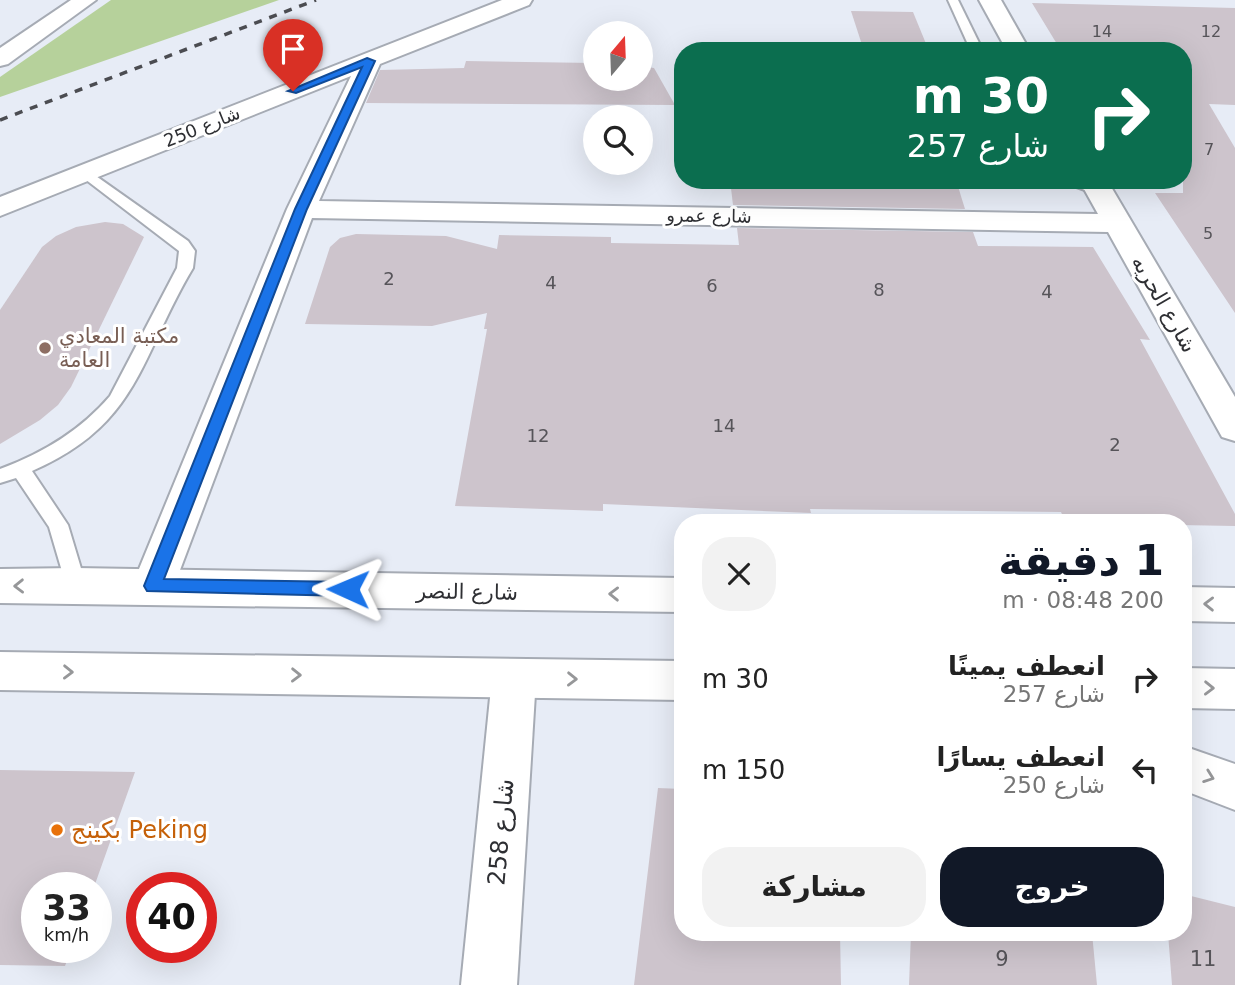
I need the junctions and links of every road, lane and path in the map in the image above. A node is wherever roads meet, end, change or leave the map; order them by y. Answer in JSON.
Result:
{"nodes":[{"id":1,"x":521,"y":0,"type":"edge"},
{"id":2,"x":953,"y":0,"type":"edge"},
{"id":3,"x":990,"y":0,"type":"edge"},
{"id":4,"x":71,"y":3,"type":"edge"},
{"id":5,"x":973,"y":42,"type":"edge"},
{"id":6,"x":1014,"y":42,"type":"edge"},
{"id":7,"x":0,"y":59,"type":"edge"},
{"id":8,"x":370,"y":61,"type":"junction"},
{"id":9,"x":86,"y":173,"type":"junction"},
{"id":10,"x":1098,"y":189,"type":"edge"},
{"id":11,"x":0,"y":206,"type":"edge"},
{"id":12,"x":301,"y":209,"type":"junction"},
{"id":13,"x":1117,"y":223,"type":"junction"},
{"id":14,"x":1235,"y":428,"type":"edge"},
{"id":15,"x":20,"y":469,"type":"junction"},
{"id":16,"x":0,"y":476,"type":"edge"},
{"id":17,"x":76,"y":585,"type":"junction"},
{"id":18,"x":0,"y":586,"type":"edge"},
{"id":19,"x":153,"y":586,"type":"junction"},
{"id":20,"x":674,"y":595,"type":"edge"},
{"id":21,"x":1192,"y":604,"type":"edge"},
{"id":22,"x":1235,"y":605,"type":"edge"},
{"id":23,"x":1,"y":671,"type":"edge"},
{"id":24,"x":514,"y":678,"type":"junction"},
{"id":25,"x":674,"y":681,"type":"edge"},
{"id":26,"x":1192,"y":688,"type":"edge"},
{"id":27,"x":1235,"y":689,"type":"edge"},
{"id":28,"x":1192,"y":771,"type":"edge"},
{"id":29,"x":1235,"y":787,"type":"edge"},
{"id":30,"x":489,"y":985,"type":"edge"}],
"edges":[{"from":1,"to":8,"type":"street","name":"شارع 250"},
{"from":2,"to":5,"type":"lane"},
{"from":3,"to":6,"type":"street"},
{"from":4,"to":7,"type":"street"},
{"from":8,"to":9,"type":"street","name":"شارع 250"},
{"from":8,"to":12,"type":"street"},
{"from":9,"to":11,"type":"street","name":"شارع 250"},
{"from":9,"to":15,"type":"lane"},
{"from":10,"to":13,"type":"street","name":"شارع الحريه"},
{"from":12,"to":13,"type":"street","name":"شارع عمرو"},
{"from":12,"to":19,"type":"street"},
{"from":13,"to":14,"type":"street","name":"شارع الحريه"},
{"from":15,"to":16,"type":"lane"},
{"from":15,"to":17,"type":"lane"},
{"from":17,"to":18,"type":"street","name":"شارع النصر","one_way":true},
{"from":17,"to":19,"type":"street","name":"شارع النصر"},
{"from":20,"to":19,"type":"street","name":"شارع النصر","one_way":true},
{"from":22,"to":21,"type":"street","one_way":true},
{"from":23,"to":24,"type":"street","one_way":true},
{"from":24,"to":25,"type":"street","one_way":true},
{"from":24,"to":30,"type":"street","name":"شارع 258"},
{"from":26,"to":27,"type":"street","one_way":true},
{"from":28,"to":29,"type":"street","one_way":true}]}
